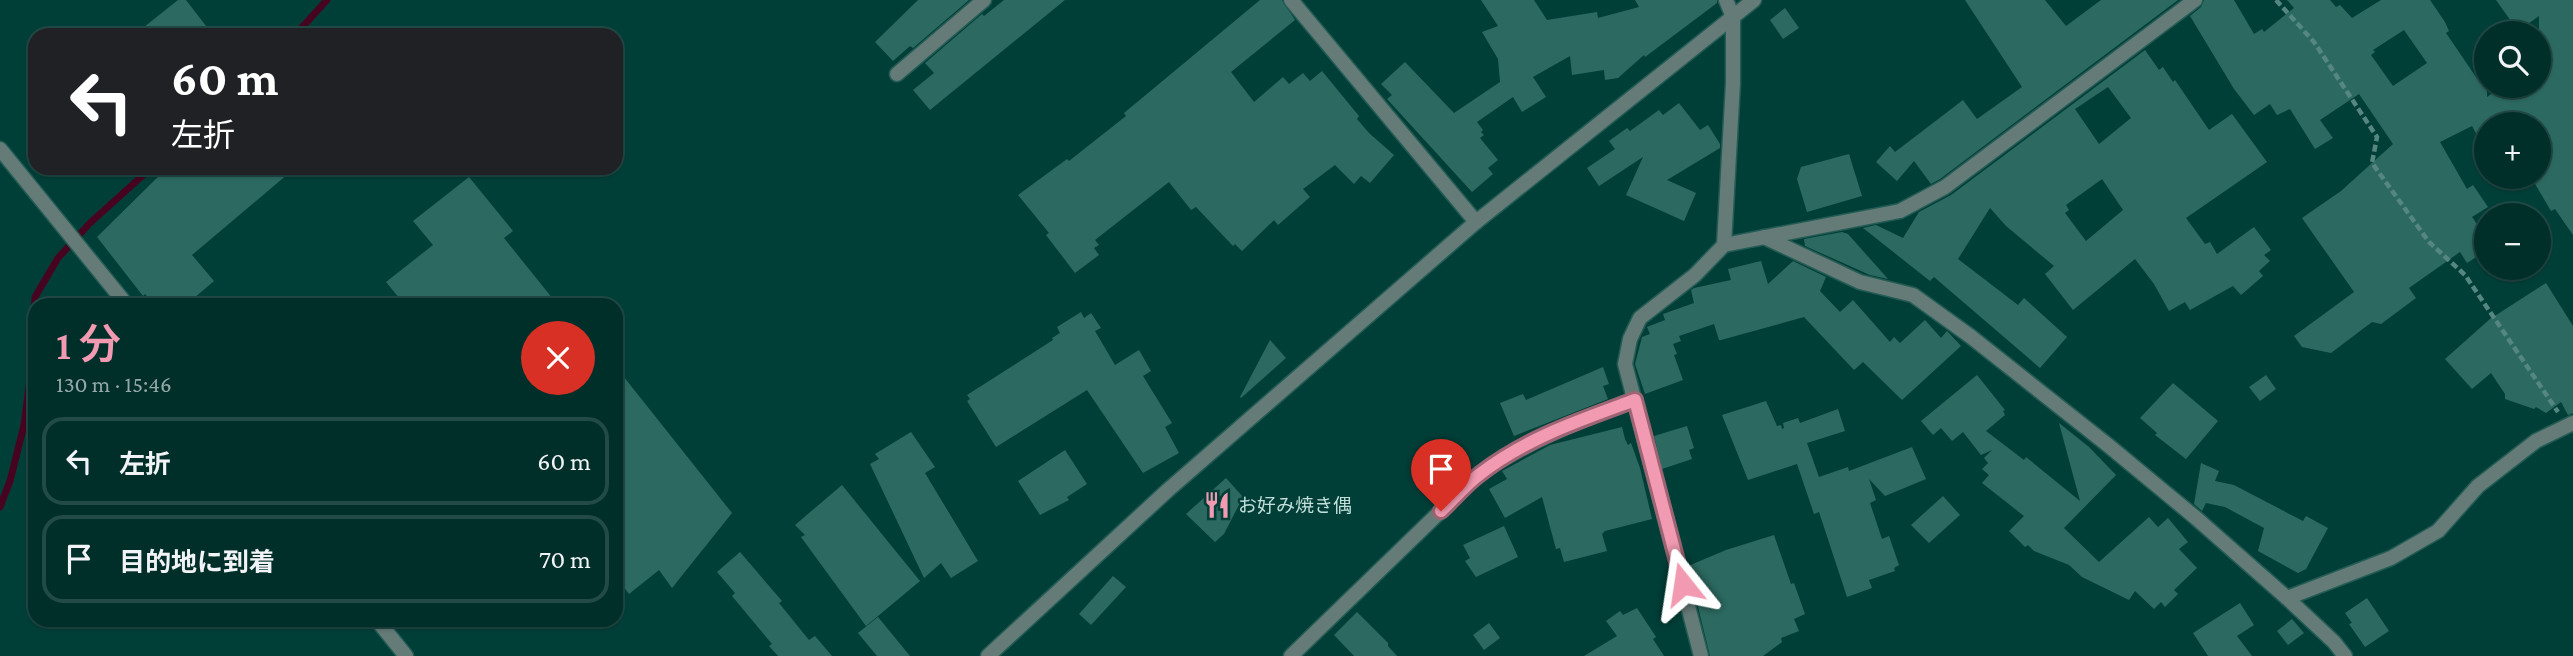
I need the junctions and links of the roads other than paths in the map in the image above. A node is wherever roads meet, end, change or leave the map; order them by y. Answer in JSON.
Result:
{"nodes":[{"id":1,"x":985,"y":0,"type":"edge"},
{"id":2,"x":1291,"y":0,"type":"edge"},
{"id":3,"x":1726,"y":0,"type":"edge"},
{"id":4,"x":1754,"y":0,"type":"edge"},
{"id":5,"x":2195,"y":0,"type":"edge"},
{"id":6,"x":1733,"y":17,"type":"junction"},
{"id":7,"x":897,"y":74,"type":"dead end"},
{"id":8,"x":0,"y":149,"type":"edge"},
{"id":9,"x":1476,"y":222,"type":"junction"},
{"id":10,"x":1764,"y":237,"type":"junction"},
{"id":11,"x":1724,"y":246,"type":"junction"},
{"id":12,"x":121,"y":298,"type":"edge"},
{"id":13,"x":1635,"y":400,"type":"junction"},
{"id":14,"x":2570,"y":425,"type":"edge"},
{"id":15,"x":2287,"y":597,"type":"junction"},
{"id":16,"x":383,"y":627,"type":"edge"},
{"id":17,"x":406,"y":656,"type":"edge"},
{"id":18,"x":988,"y":656,"type":"edge"},
{"id":19,"x":1291,"y":656,"type":"edge"},
{"id":20,"x":1701,"y":656,"type":"edge"},
{"id":21,"x":2345,"y":656,"type":"edge"}],
"edges":[{"from":1,"to":7,"type":"street"},
{"from":2,"to":9,"type":"street"},
{"from":3,"to":6,"type":"street"},
{"from":4,"to":6,"type":"street"},
{"from":5,"to":10,"type":"street"},
{"from":6,"to":9,"type":"street"},
{"from":6,"to":11,"type":"street"},
{"from":8,"to":12,"type":"street"},
{"from":9,"to":18,"type":"street"},
{"from":10,"to":11,"type":"street"},
{"from":10,"to":15,"type":"street"},
{"from":11,"to":13,"type":"street"},
{"from":13,"to":19,"type":"street"},
{"from":13,"to":20,"type":"street"},
{"from":14,"to":15,"type":"street"},
{"from":15,"to":21,"type":"street"},
{"from":16,"to":17,"type":"street"}]}
